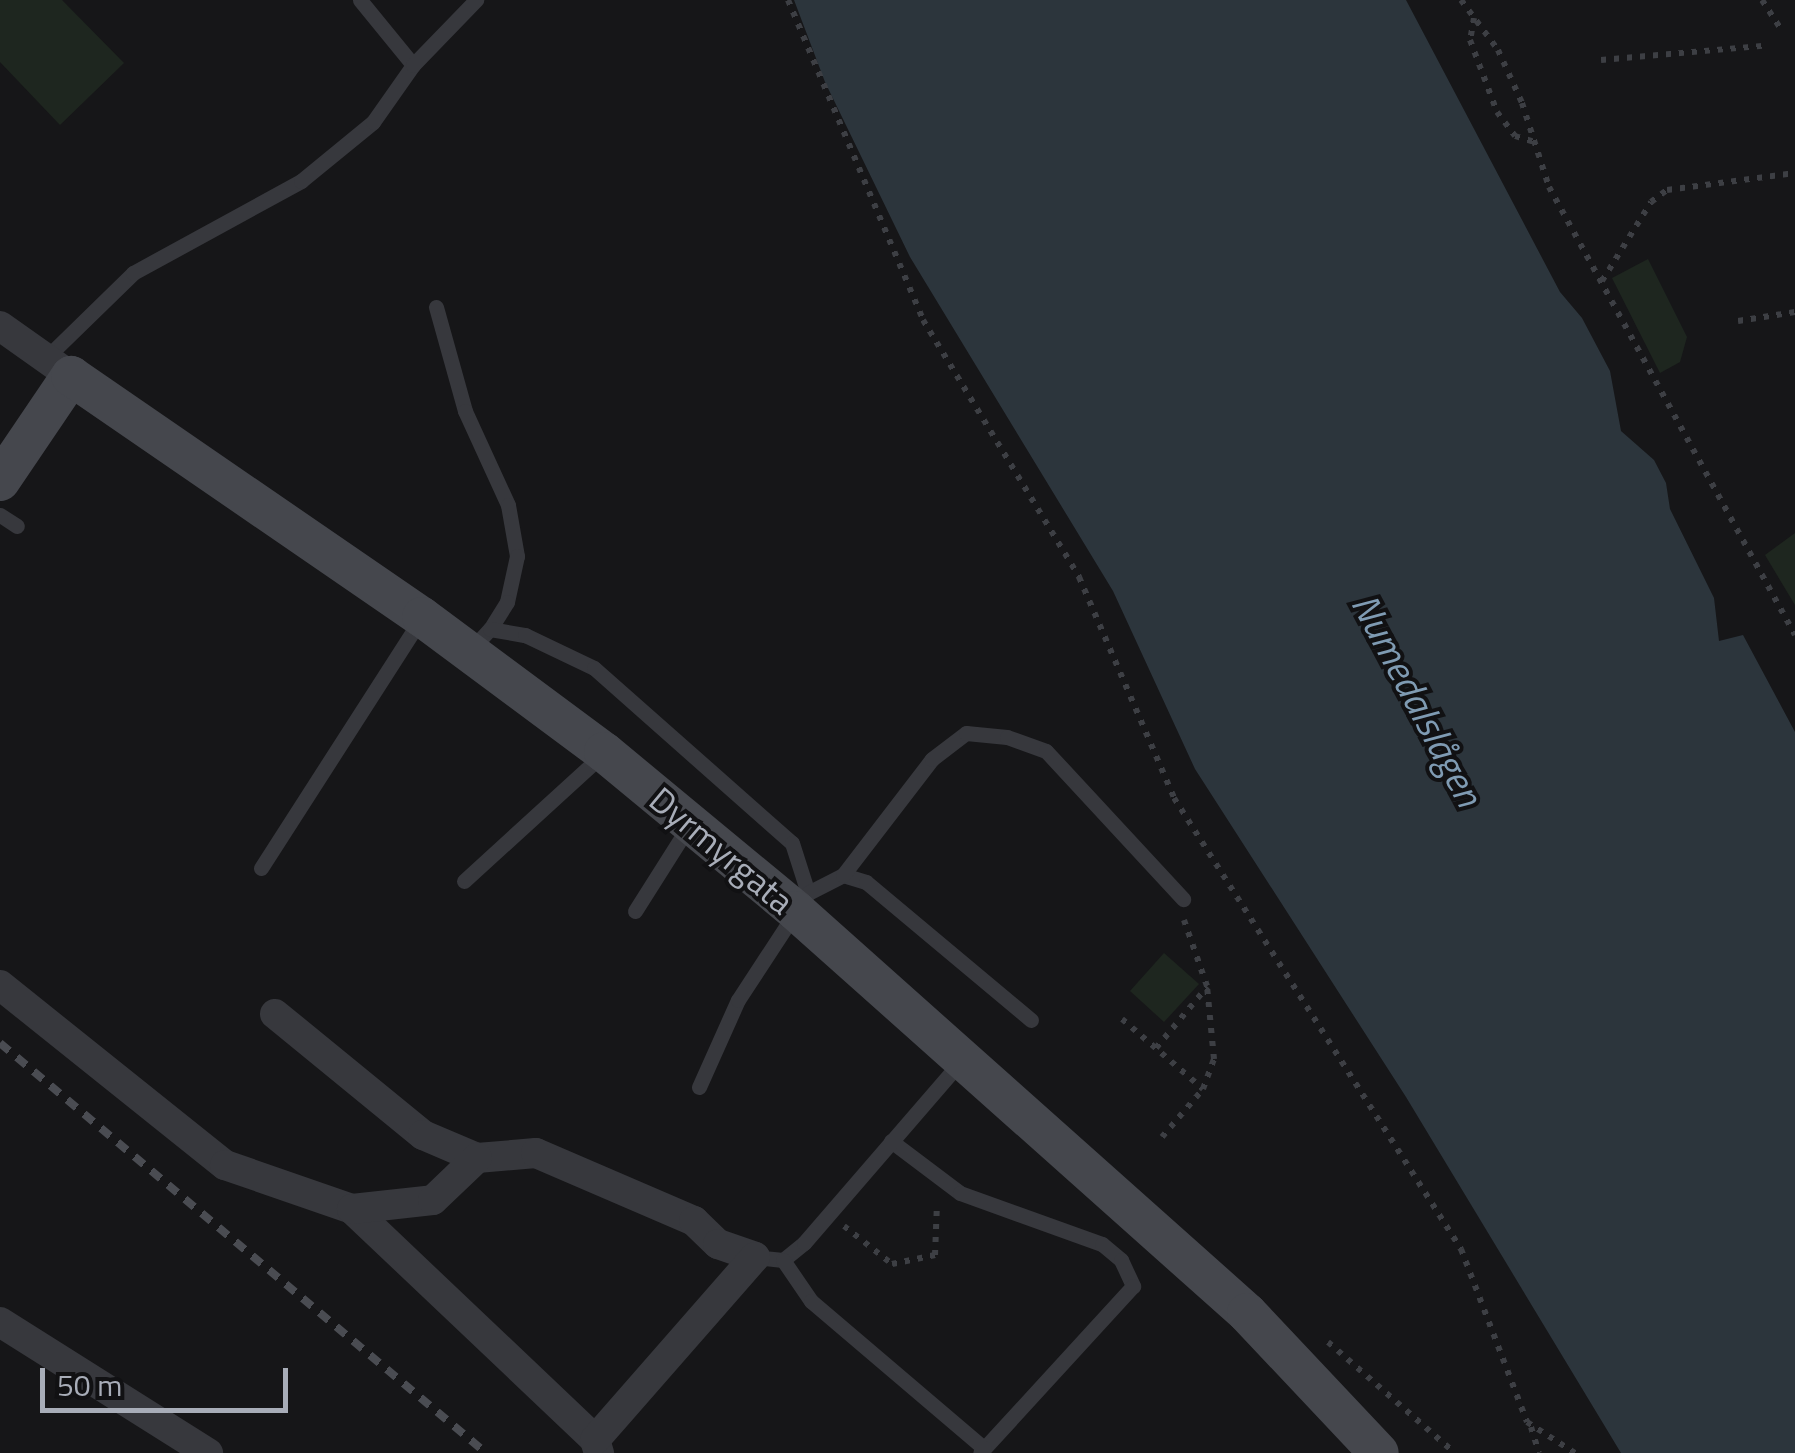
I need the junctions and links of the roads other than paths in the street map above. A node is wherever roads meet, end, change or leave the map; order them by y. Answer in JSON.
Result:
{"nodes":[{"id":1,"x":360,"y":0,"type":"edge"},
{"id":2,"x":476,"y":0,"type":"edge"},
{"id":3,"x":413,"y":65,"type":"junction"},
{"id":4,"x":436,"y":307,"type":"dead end"},
{"id":5,"x":0,"y":326,"type":"edge"},
{"id":6,"x":58,"y":367,"type":"junction"},
{"id":7,"x":0,"y":481,"type":"edge"},
{"id":8,"x":0,"y":515,"type":"edge"},
{"id":9,"x":17,"y":526,"type":"dead end"},
{"id":10,"x":422,"y":618,"type":"junction"},
{"id":11,"x":479,"y":640,"type":"junction"},
{"id":12,"x":604,"y":752,"type":"junction"},
{"id":13,"x":690,"y":824,"type":"junction"},
{"id":14,"x":262,"y":868,"type":"dead end"},
{"id":15,"x":842,"y":875,"type":"junction"},
{"id":16,"x":464,"y":881,"type":"dead end"},
{"id":17,"x":1183,"y":899,"type":"road end"},
{"id":18,"x":802,"y":902,"type":"junction"},
{"id":19,"x":635,"y":910,"type":"dead end"},
{"id":20,"x":0,"y":984,"type":"edge"},
{"id":21,"x":274,"y":1014,"type":"dead end"},
{"id":22,"x":1031,"y":1020,"type":"dead end"},
{"id":23,"x":964,"y":1058,"type":"junction"},
{"id":24,"x":699,"y":1087,"type":"dead end"},
{"id":25,"x":891,"y":1141,"type":"junction"},
{"id":26,"x":477,"y":1158,"type":"junction"},
{"id":27,"x":352,"y":1210,"type":"junction"},
{"id":28,"x":769,"y":1258,"type":"junction"},
{"id":29,"x":0,"y":1322,"type":"edge"},
{"id":30,"x":597,"y":1447,"type":"edge"},
{"id":31,"x":982,"y":1450,"type":"edge"},
{"id":32,"x":208,"y":1453,"type":"edge"},
{"id":33,"x":1380,"y":1453,"type":"edge"}],
"edges":[{"from":1,"to":3,"type":"lane"},
{"from":2,"to":3,"type":"lane"},
{"from":3,"to":6,"type":"lane"},
{"from":4,"to":11,"type":"lane"},
{"from":5,"to":6,"type":"street","name":"Dyrmyrgata"},
{"from":6,"to":7,"type":"main road"},
{"from":6,"to":10,"type":"main road","name":"Dyrmyrgata"},
{"from":8,"to":9,"type":"lane"},
{"from":10,"to":11,"type":"main road","name":"Dyrmyrgata"},
{"from":10,"to":14,"type":"lane"},
{"from":11,"to":12,"type":"main road","name":"Dyrmyrgata"},
{"from":11,"to":18,"type":"lane"},
{"from":12,"to":13,"type":"main road","name":"Dyrmyrgata"},
{"from":12,"to":16,"type":"lane"},
{"from":13,"to":18,"type":"main road","name":"Dyrmyrgata"},
{"from":13,"to":19,"type":"lane"},
{"from":15,"to":17,"type":"lane"},
{"from":15,"to":18,"type":"lane"},
{"from":15,"to":22,"type":"lane"},
{"from":18,"to":23,"type":"main road","name":"Dyrmyrgata"},
{"from":18,"to":24,"type":"lane"},
{"from":20,"to":27,"type":"street"},
{"from":21,"to":26,"type":"street"},
{"from":23,"to":25,"type":"lane"},
{"from":23,"to":33,"type":"main road","name":"Dyrmyrgata"},
{"from":25,"to":28,"type":"lane"},
{"from":25,"to":31,"type":"lane"},
{"from":26,"to":27,"type":"street"},
{"from":26,"to":28,"type":"street"},
{"from":27,"to":30,"type":"street"},
{"from":28,"to":30,"type":"street"},
{"from":28,"to":31,"type":"lane"},
{"from":29,"to":32,"type":"street"}]}
